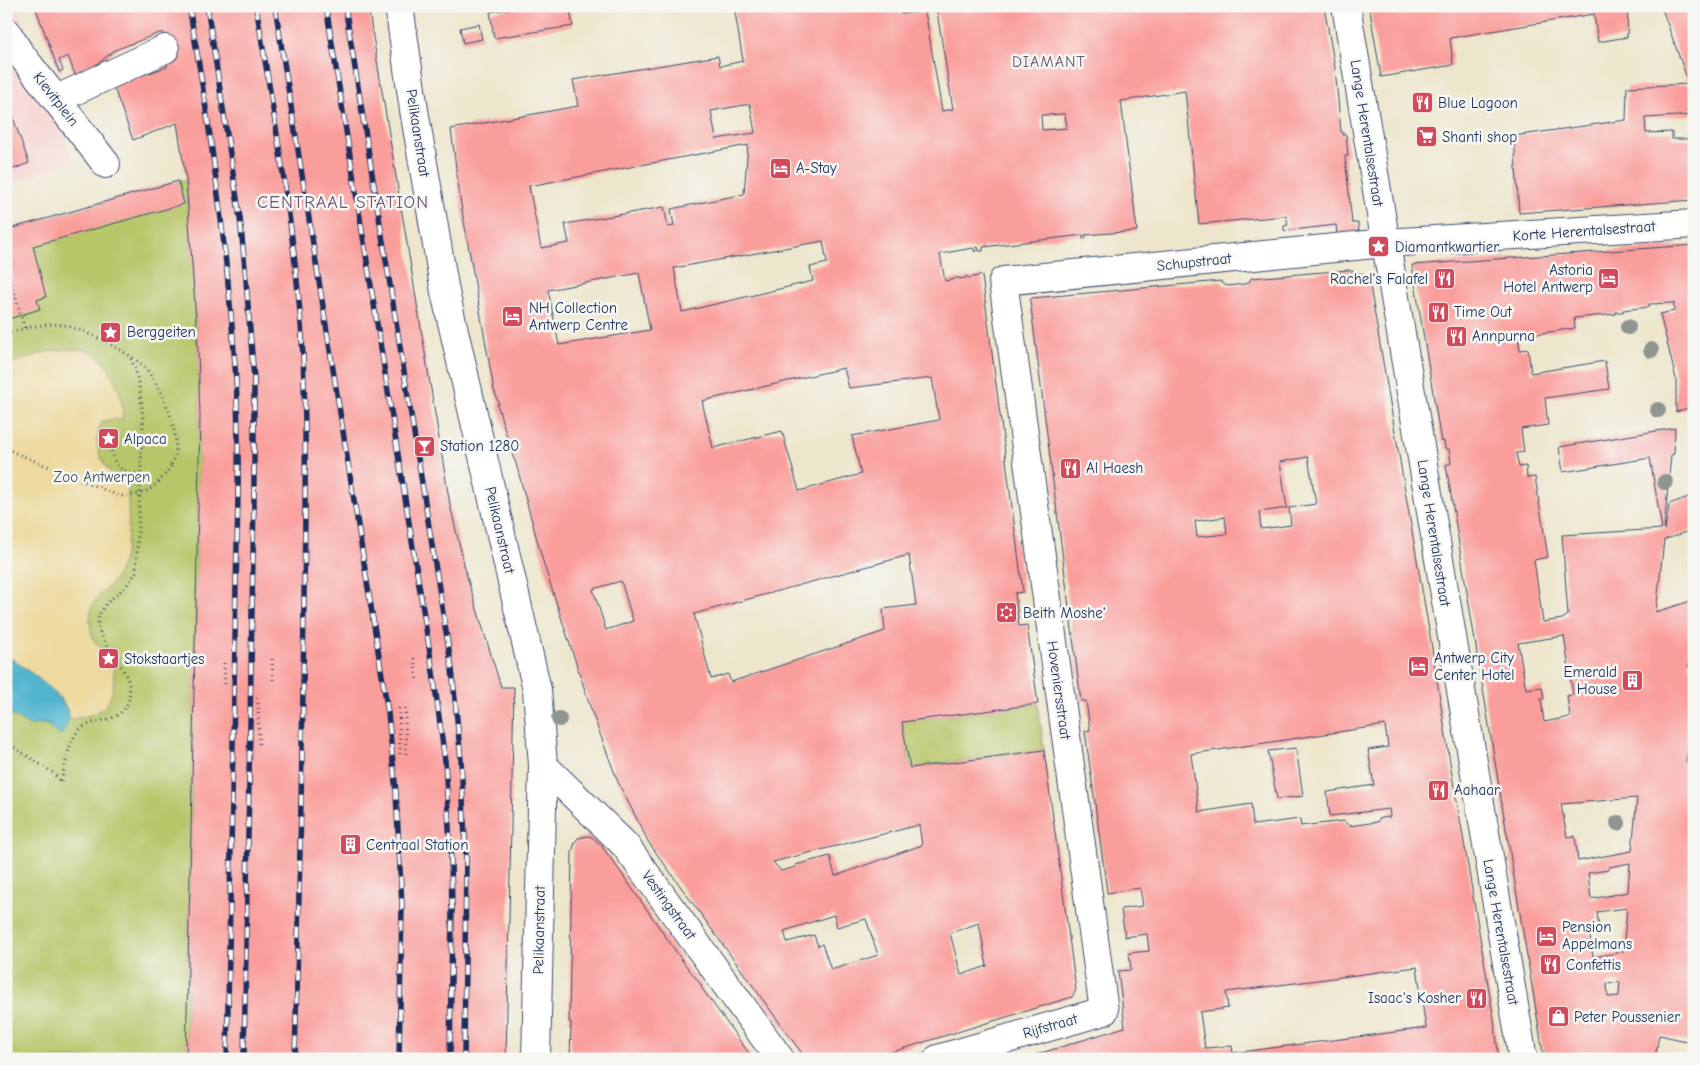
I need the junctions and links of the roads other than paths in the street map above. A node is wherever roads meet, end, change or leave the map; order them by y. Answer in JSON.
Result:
{"nodes":[{"id":1,"x":399,"y":6,"type":"edge"},
{"id":2,"x":1346,"y":6,"type":"edge"},
{"id":3,"x":6,"y":33,"type":"edge"},
{"id":4,"x":165,"y":49,"type":"dead end"},
{"id":5,"x":57,"y":99,"type":"junction"},
{"id":6,"x":106,"y":164,"type":"dead end"},
{"id":7,"x":1694,"y":224,"type":"edge"},
{"id":8,"x":1385,"y":243,"type":"junction"},
{"id":9,"x":1003,"y":281,"type":"joint"},
{"id":10,"x":543,"y":765,"type":"junction"},
{"id":11,"x":1104,"y":1011,"type":"joint"},
{"id":12,"x":536,"y":1059,"type":"edge"},
{"id":13,"x":780,"y":1059,"type":"edge"},
{"id":14,"x":938,"y":1059,"type":"edge"},
{"id":15,"x":1522,"y":1059,"type":"edge"}],
"edges":[{"from":1,"to":10,"type":"street","name":"Pelikaanstraat"},
{"from":2,"to":8,"type":"street","name":"Lange Herentalsestraat"},
{"from":3,"to":5,"type":"street","name":"Kievitplein"},
{"from":4,"to":5,"type":"street"},
{"from":5,"to":6,"type":"street","name":"Kievitplein"},
{"from":7,"to":8,"type":"street","name":"Korte Herentalsestraat"},
{"from":8,"to":9,"type":"street","name":"Schupstraat"},
{"from":8,"to":15,"type":"street","name":"Lange Herentalsestraat"},
{"from":9,"to":11,"type":"street","name":"Hoveniersstraat"},
{"from":10,"to":12,"type":"street","name":"Pelikaanstraat"},
{"from":10,"to":13,"type":"street","name":"Vestingstraat"},
{"from":11,"to":14,"type":"street","name":"Rijfstraat"}]}
